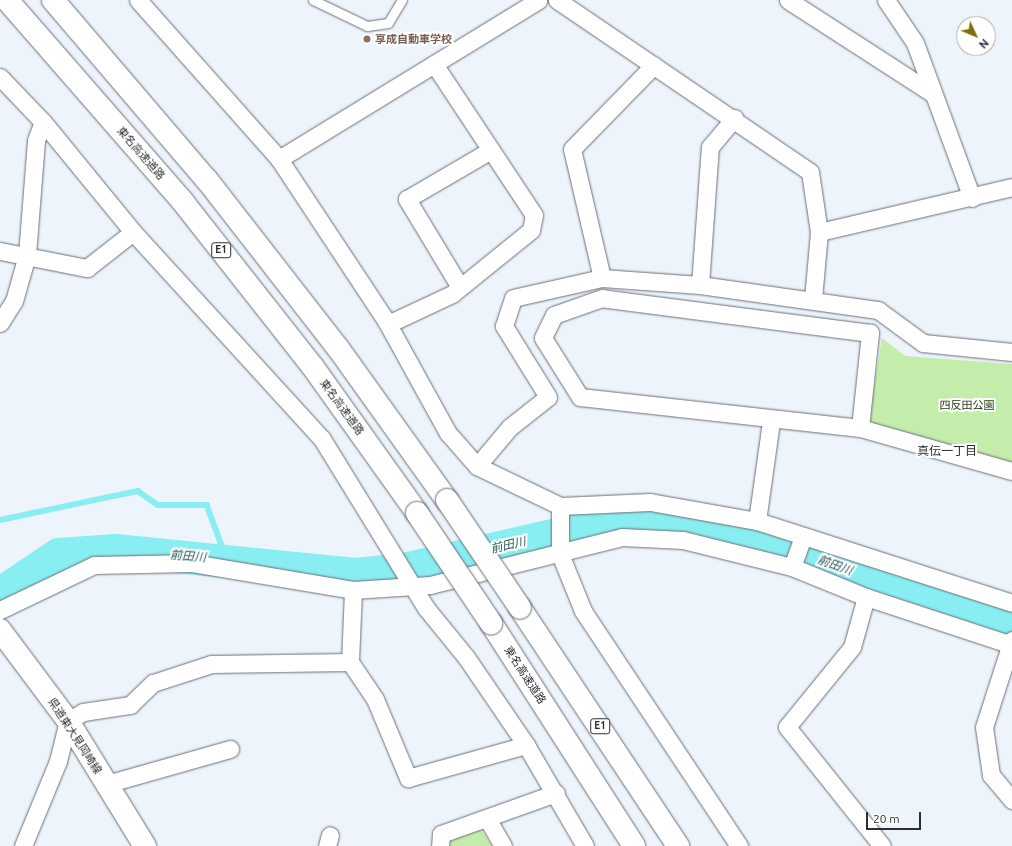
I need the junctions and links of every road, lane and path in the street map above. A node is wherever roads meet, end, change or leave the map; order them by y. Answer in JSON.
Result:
{"nodes":[{"id":1,"x":7,"y":0,"type":"edge"},
{"id":2,"x":53,"y":0,"type":"edge"},
{"id":3,"x":138,"y":0,"type":"edge"},
{"id":4,"x":313,"y":0,"type":"edge"},
{"id":5,"x":402,"y":0,"type":"edge"},
{"id":6,"x":538,"y":0,"type":"edge"},
{"id":7,"x":557,"y":0,"type":"edge"},
{"id":8,"x":788,"y":0,"type":"edge"},
{"id":9,"x":886,"y":0,"type":"edge"},
{"id":10,"x":434,"y":64,"type":"junction"},
{"id":11,"x":654,"y":65,"type":"junction"},
{"id":12,"x":0,"y":77,"type":"edge"},
{"id":13,"x":932,"y":92,"type":"junction"},
{"id":14,"x":734,"y":118,"type":"junction"},
{"id":15,"x":43,"y":122,"type":"junction"},
{"id":16,"x":491,"y":150,"type":"junction"},
{"id":17,"x":279,"y":159,"type":"junction"},
{"id":18,"x":1012,"y":187,"type":"edge"},
{"id":19,"x":972,"y":198,"type":"junction"},
{"id":20,"x":133,"y":232,"type":"junction"},
{"id":21,"x":819,"y":232,"type":"junction"},
{"id":22,"x":0,"y":251,"type":"edge"},
{"id":23,"x":27,"y":255,"type":"junction"},
{"id":24,"x":602,"y":278,"type":"junction"},
{"id":25,"x":700,"y":285,"type":"junction"},
{"id":26,"x":460,"y":287,"type":"junction"},
{"id":27,"x":813,"y":299,"type":"junction"},
{"id":28,"x":0,"y":323,"type":"edge"},
{"id":29,"x":388,"y":324,"type":"junction"},
{"id":30,"x":1012,"y":352,"type":"edge"},
{"id":31,"x":771,"y":421,"type":"junction"},
{"id":32,"x":860,"y":428,"type":"junction"},
{"id":33,"x":477,"y":466,"type":"junction"},
{"id":34,"x":1012,"y":471,"type":"edge"},
{"id":35,"x":560,"y":506,"type":"junction"},
{"id":36,"x":757,"y":521,"type":"junction"},
{"id":37,"x":803,"y":536,"type":"junction"},
{"id":38,"x":560,"y":554,"type":"junction"},
{"id":39,"x":792,"y":567,"type":"junction"},
{"id":40,"x":412,"y":585,"type":"junction"},
{"id":41,"x":352,"y":590,"type":"junction"},
{"id":42,"x":866,"y":597,"type":"junction"},
{"id":43,"x":1012,"y":603,"type":"edge"},
{"id":44,"x":0,"y":610,"type":"edge"},
{"id":45,"x":0,"y":630,"type":"edge"},
{"id":46,"x":1012,"y":643,"type":"edge"},
{"id":47,"x":350,"y":662,"type":"junction"},
{"id":48,"x":68,"y":721,"type":"junction"},
{"id":49,"x":526,"y":745,"type":"junction"},
{"id":50,"x":230,"y":749,"type":"dead end"},
{"id":51,"x":106,"y":784,"type":"junction"},
{"id":52,"x":556,"y":793,"type":"junction"},
{"id":53,"x":1012,"y":800,"type":"edge"},
{"id":54,"x":488,"y":820,"type":"junction"},
{"id":55,"x":23,"y":846,"type":"edge"},
{"id":56,"x":145,"y":846,"type":"edge"},
{"id":57,"x":440,"y":846,"type":"edge"},
{"id":58,"x":503,"y":846,"type":"edge"},
{"id":59,"x":585,"y":846,"type":"edge"},
{"id":60,"x":634,"y":846,"type":"edge"},
{"id":61,"x":678,"y":846,"type":"edge"},
{"id":62,"x":739,"y":846,"type":"edge"},
{"id":63,"x":882,"y":846,"type":"edge"}],
"edges":[{"from":1,"to":60,"type":"main road","name":"東名高速道路","number":"E1","bridge":true},
{"from":2,"to":61,"type":"main road","number":"E1","bridge":true},
{"from":3,"to":17,"type":"street"},
{"from":4,"to":5,"type":"lane"},
{"from":6,"to":10,"type":"street"},
{"from":7,"to":11,"type":"street"},
{"from":8,"to":13,"type":"street"},
{"from":9,"to":13,"type":"street"},
{"from":10,"to":16,"type":"street"},
{"from":10,"to":17,"type":"street"},
{"from":11,"to":14,"type":"street"},
{"from":11,"to":24,"type":"street"},
{"from":12,"to":15,"type":"street"},
{"from":13,"to":19,"type":"street"},
{"from":14,"to":21,"type":"street"},
{"from":14,"to":25,"type":"street"},
{"from":15,"to":20,"type":"street"},
{"from":15,"to":23,"type":"street"},
{"from":16,"to":26,"type":"street"},
{"from":16,"to":26,"type":"street"},
{"from":17,"to":29,"type":"street"},
{"from":18,"to":19,"type":"street"},
{"from":19,"to":21,"type":"street"},
{"from":20,"to":23,"type":"street"},
{"from":20,"to":40,"type":"street"},
{"from":21,"to":27,"type":"street"},
{"from":22,"to":23,"type":"street"},
{"from":23,"to":28,"type":"street"},
{"from":24,"to":25,"type":"street"},
{"from":24,"to":33,"type":"street"},
{"from":25,"to":27,"type":"street"},
{"from":26,"to":29,"type":"street"},
{"from":27,"to":30,"type":"street"},
{"from":29,"to":33,"type":"street"},
{"from":31,"to":32,"type":"street"},
{"from":31,"to":32,"type":"street"},
{"from":31,"to":36,"type":"street"},
{"from":32,"to":34,"type":"street"},
{"from":33,"to":35,"type":"street"},
{"from":35,"to":36,"type":"street"},
{"from":35,"to":38,"type":"street"},
{"from":36,"to":37,"type":"street"},
{"from":37,"to":39,"type":"street"},
{"from":37,"to":43,"type":"street"},
{"from":38,"to":39,"type":"street"},
{"from":38,"to":40,"type":"street"},
{"from":38,"to":62,"type":"street"},
{"from":39,"to":42,"type":"street"},
{"from":40,"to":41,"type":"street"},
{"from":40,"to":49,"type":"street"},
{"from":41,"to":44,"type":"street"},
{"from":41,"to":47,"type":"street"},
{"from":42,"to":46,"type":"street"},
{"from":42,"to":63,"type":"street"},
{"from":45,"to":48,"type":"main road","name":"県道東大見岡崎線"},
{"from":46,"to":53,"type":"street"},
{"from":47,"to":48,"type":"street"},
{"from":47,"to":49,"type":"street"},
{"from":48,"to":51,"type":"main road","name":"県道東大見岡崎線"},
{"from":48,"to":55,"type":"street"},
{"from":49,"to":52,"type":"street"},
{"from":50,"to":51,"type":"street"},
{"from":51,"to":56,"type":"main road","name":"県道東大見岡崎線"},
{"from":52,"to":54,"type":"street"},
{"from":52,"to":59,"type":"street"},
{"from":54,"to":57,"type":"street"},
{"from":54,"to":58,"type":"street"}]}
